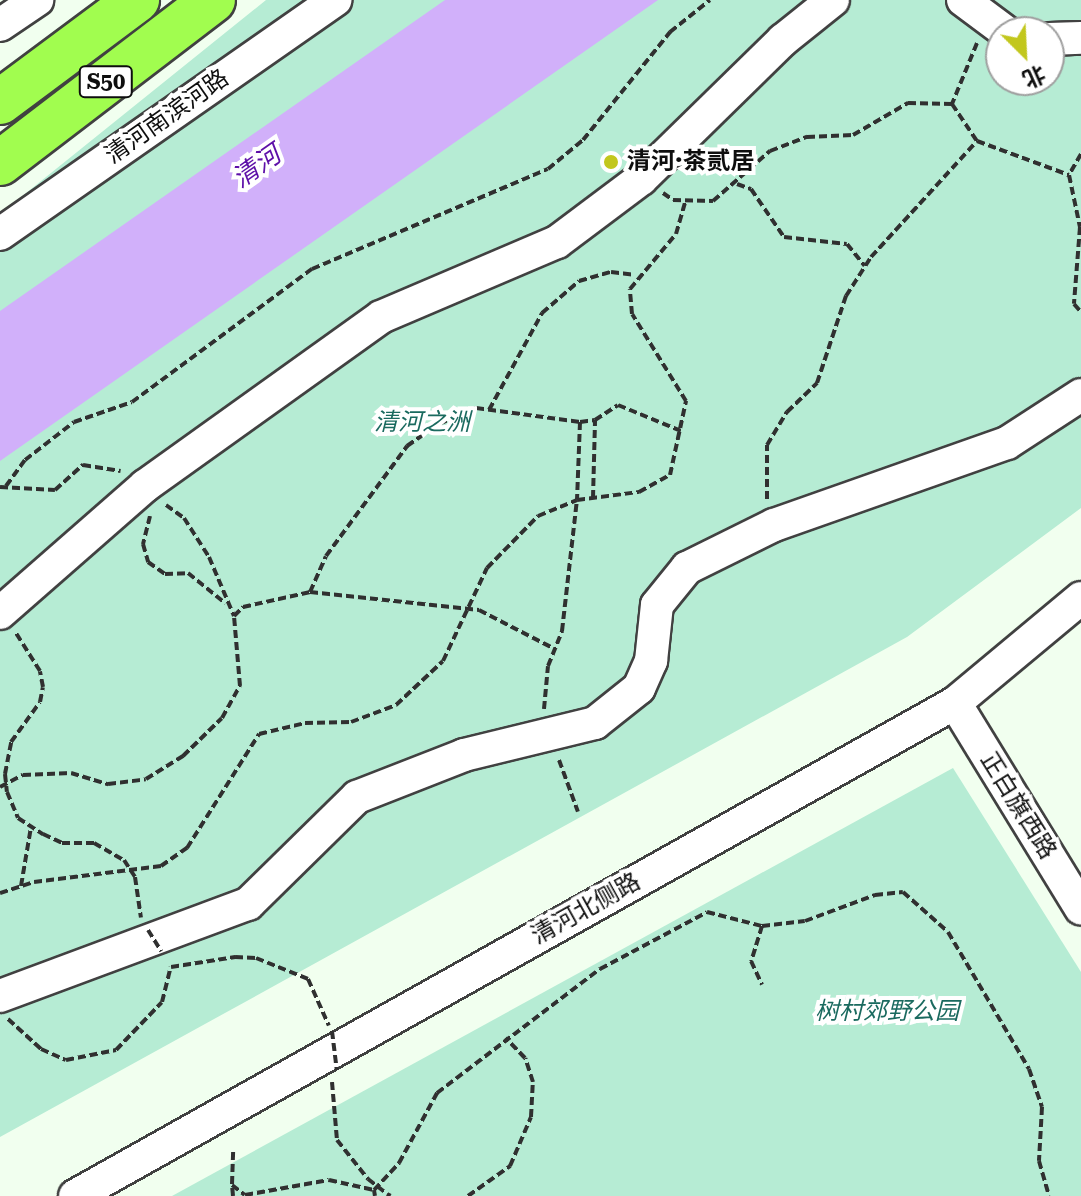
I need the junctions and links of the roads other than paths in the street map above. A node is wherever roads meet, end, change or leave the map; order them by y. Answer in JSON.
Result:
{"nodes":[{"id":1,"x":37,"y":0,"type":"edge"},
{"id":2,"x":137,"y":0,"type":"edge"},
{"id":3,"x":213,"y":0,"type":"edge"},
{"id":4,"x":335,"y":0,"type":"edge"},
{"id":5,"x":833,"y":0,"type":"edge"},
{"id":6,"x":963,"y":0,"type":"edge"},
{"id":7,"x":985,"y":18,"type":"edge"},
{"id":8,"x":0,"y":25,"type":"edge"},
{"id":9,"x":0,"y":102,"type":"edge"},
{"id":10,"x":0,"y":163,"type":"edge"},
{"id":11,"x":0,"y":234,"type":"edge"},
{"id":12,"x":1081,"y":395,"type":"edge"},
{"id":13,"x":1081,"y":598,"type":"edge"},
{"id":14,"x":0,"y":613,"type":"edge"},
{"id":15,"x":955,"y":703,"type":"junction"},
{"id":16,"x":1081,"y":909,"type":"edge"},
{"id":17,"x":0,"y":996,"type":"edge"},
{"id":18,"x":75,"y":1196,"type":"edge"}],
"edges":[{"from":1,"to":8,"type":"street"},
{"from":2,"to":9,"type":"highway","number":"S50"},
{"from":3,"to":10,"type":"highway","number":"S50"},
{"from":4,"to":11,"type":"street","name":"清河南滨河路"},
{"from":5,"to":14,"type":"street"},
{"from":6,"to":7,"type":"street"},
{"from":12,"to":17,"type":"street"},
{"from":13,"to":15,"type":"street","name":"清河北侧路"},
{"from":15,"to":16,"type":"street","name":"正白旗西路"},
{"from":15,"to":18,"type":"street","name":"清河北侧路"}]}
